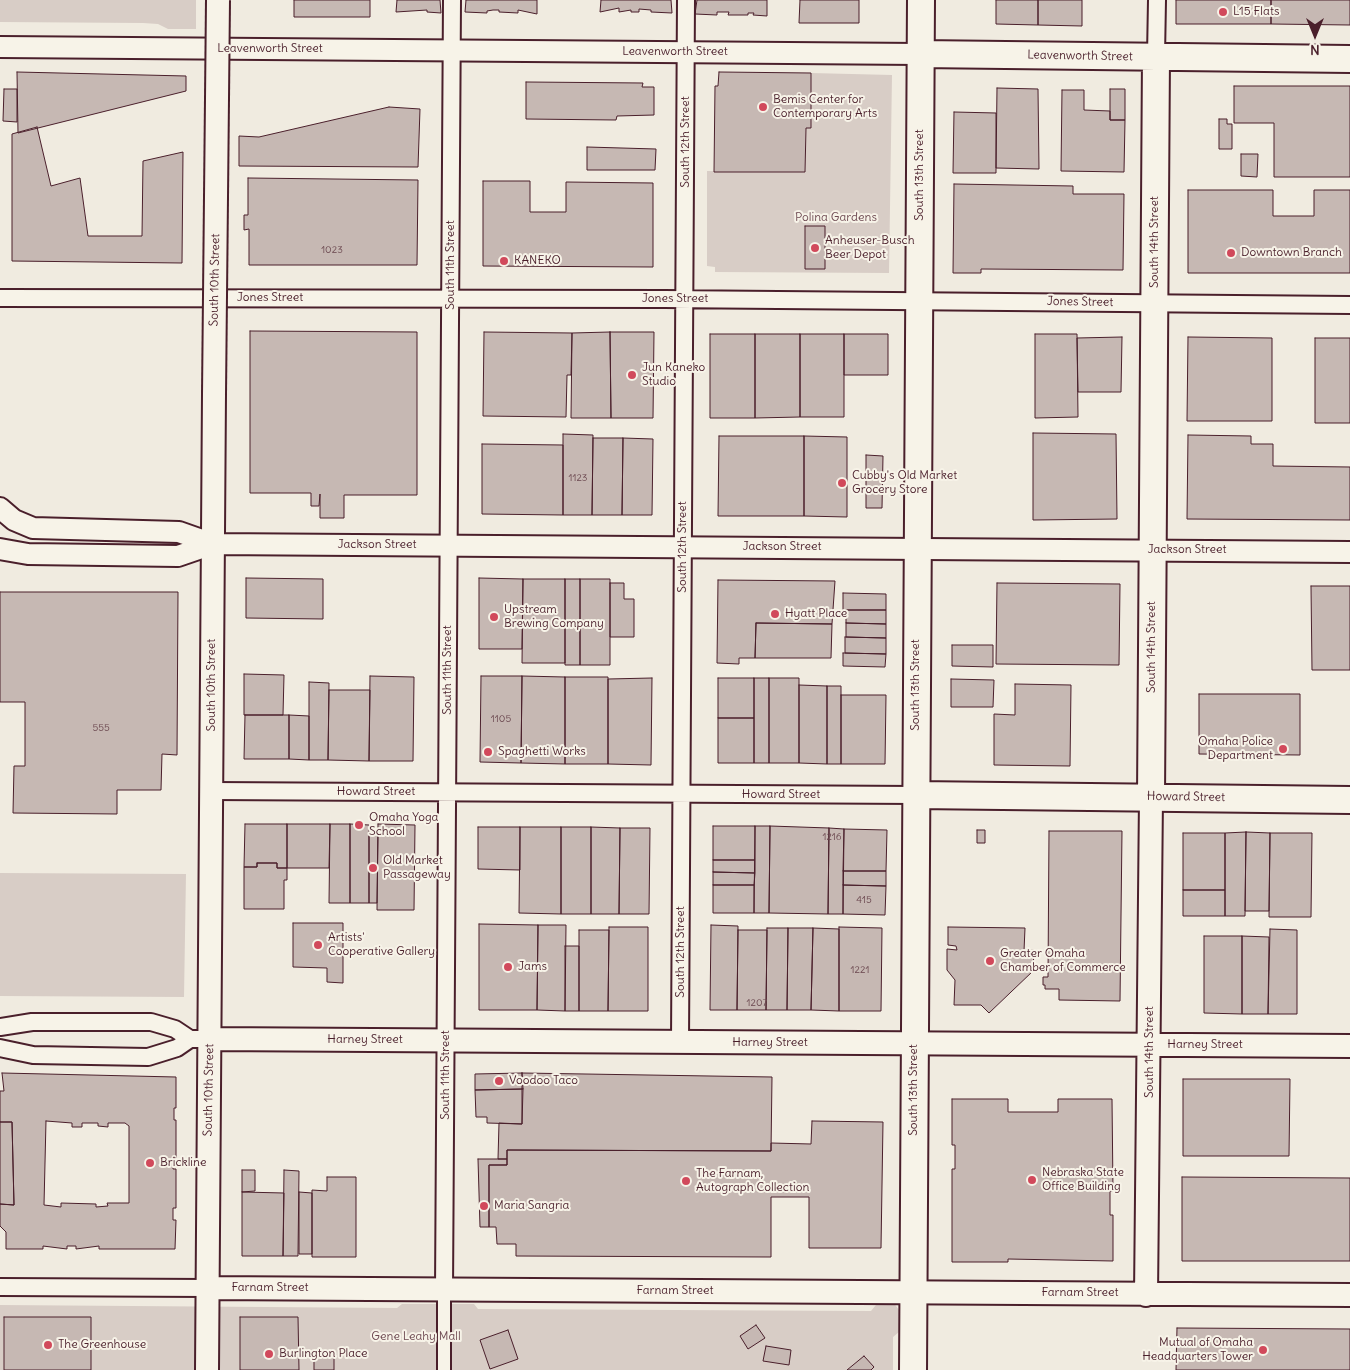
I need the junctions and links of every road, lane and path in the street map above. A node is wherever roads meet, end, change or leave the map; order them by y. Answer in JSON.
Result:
{"nodes":[{"id":1,"x":218,"y":0,"type":"edge"},
{"id":2,"x":452,"y":0,"type":"edge"},
{"id":3,"x":686,"y":0,"type":"edge"},
{"id":4,"x":921,"y":0,"type":"edge"},
{"id":5,"x":1157,"y":0,"type":"edge"},
{"id":6,"x":0,"y":47,"type":"edge"},
{"id":7,"x":452,"y":50,"type":"junction"},
{"id":8,"x":686,"y":52,"type":"junction"},
{"id":9,"x":920,"y":54,"type":"junction"},
{"id":10,"x":1156,"y":56,"type":"junction"},
{"id":11,"x":1350,"y":59,"type":"edge"},
{"id":12,"x":0,"y":298,"type":"edge"},
{"id":13,"x":450,"y":298,"type":"junction"},
{"id":14,"x":685,"y":299,"type":"junction"},
{"id":15,"x":921,"y":300,"type":"junction"},
{"id":16,"x":1154,"y":303,"type":"junction"},
{"id":17,"x":1350,"y":305,"type":"edge"},
{"id":18,"x":2,"y":515,"type":"edge"},
{"id":19,"x":213,"y":544,"type":"junction"},
{"id":20,"x":449,"y":545,"type":"junction"},
{"id":21,"x":684,"y":547,"type":"junction"},
{"id":22,"x":917,"y":548,"type":"junction"},
{"id":23,"x":0,"y":549,"type":"edge"},
{"id":24,"x":1153,"y":550,"type":"junction"},
{"id":25,"x":1350,"y":552,"type":"edge"},
{"id":26,"x":212,"y":791,"type":"junction"},
{"id":27,"x":447,"y":793,"type":"junction"},
{"id":28,"x":682,"y":794,"type":"junction"},
{"id":29,"x":916,"y":795,"type":"junction"},
{"id":30,"x":1151,"y":797,"type":"junction"},
{"id":31,"x":1350,"y":800,"type":"edge"},
{"id":32,"x":0,"y":1027,"type":"edge"},
{"id":33,"x":200,"y":1039,"type":"junction"},
{"id":34,"x":446,"y":1041,"type":"junction"},
{"id":35,"x":680,"y":1042,"type":"junction"},
{"id":36,"x":914,"y":1043,"type":"junction"},
{"id":37,"x":1150,"y":1045,"type":"junction"},
{"id":38,"x":1350,"y":1046,"type":"edge"},
{"id":39,"x":0,"y":1048,"type":"edge"},
{"id":40,"x":0,"y":1287,"type":"edge"},
{"id":41,"x":207,"y":1288,"type":"junction"},
{"id":42,"x":444,"y":1289,"type":"junction"},
{"id":43,"x":914,"y":1292,"type":"junction"},
{"id":44,"x":1146,"y":1294,"type":"junction"},
{"id":45,"x":1350,"y":1295,"type":"edge"},
{"id":46,"x":207,"y":1360,"type":"edge"},
{"id":47,"x":444,"y":1370,"type":"edge"},
{"id":48,"x":913,"y":1370,"type":"edge"}],
"edges":[{"from":1,"to":19,"type":"main road","name":"South 10th Street","bridge":true},
{"from":2,"to":7,"type":"street","name":"South 11th Street"},
{"from":3,"to":8,"type":"street","name":"South 12th Street"},
{"from":4,"to":9,"type":"main road","name":"South 13th Street"},
{"from":5,"to":10,"type":"street","name":"South 14th Street"},
{"from":6,"to":7,"type":"street","name":"Leavenworth Street"},
{"from":7,"to":8,"type":"street","name":"Leavenworth Street"},
{"from":7,"to":13,"type":"street","name":"South 11th Street"},
{"from":8,"to":9,"type":"street","name":"Leavenworth Street"},
{"from":8,"to":14,"type":"street","name":"South 12th Street"},
{"from":9,"to":10,"type":"main road","name":"Leavenworth Street"},
{"from":9,"to":15,"type":"main road","name":"South 13th Street"},
{"from":10,"to":11,"type":"main road","name":"Leavenworth Street"},
{"from":10,"to":16,"type":"main road","name":"South 14th Street"},
{"from":12,"to":13,"type":"street","name":"Jones Street"},
{"from":13,"to":14,"type":"street","name":"Jones Street"},
{"from":13,"to":20,"type":"street","name":"South 11th Street"},
{"from":14,"to":15,"type":"street","name":"Jones Street"},
{"from":14,"to":21,"type":"street","name":"South 12th Street"},
{"from":15,"to":16,"type":"street","name":"Jones Street"},
{"from":15,"to":22,"type":"main road","name":"South 13th Street"},
{"from":16,"to":17,"type":"street","name":"Jones Street"},
{"from":16,"to":24,"type":"main road","name":"South 14th Street"},
{"from":18,"to":19,"type":"street","name":"Jackson Street"},
{"from":19,"to":20,"type":"street","name":"Jackson Street"},
{"from":19,"to":23,"type":"street","name":"Jackson Street"},
{"from":19,"to":26,"type":"main road","name":"South 10th Street"},
{"from":20,"to":21,"type":"street","name":"Jackson Street"},
{"from":20,"to":27,"type":"street","name":"South 11th Street"},
{"from":21,"to":22,"type":"street","name":"Jackson Street"},
{"from":21,"to":28,"type":"street","name":"South 12th Street"},
{"from":22,"to":24,"type":"street","name":"Jackson Street"},
{"from":22,"to":29,"type":"main road","name":"South 13th Street"},
{"from":24,"to":25,"type":"street","name":"Jackson Street"},
{"from":24,"to":30,"type":"main road","name":"South 14th Street"},
{"from":26,"to":27,"type":"street","name":"Howard Street"},
{"from":26,"to":33,"type":"main road","name":"South 10th Street"},
{"from":27,"to":28,"type":"street","name":"Howard Street"},
{"from":27,"to":34,"type":"street","name":"South 11th Street"},
{"from":28,"to":29,"type":"street","name":"Howard Street"},
{"from":28,"to":35,"type":"street","name":"South 12th Street"},
{"from":29,"to":30,"type":"main road","name":"Howard Street"},
{"from":29,"to":36,"type":"main road","name":"South 13th Street"},
{"from":30,"to":31,"type":"main road","name":"Howard Street"},
{"from":30,"to":37,"type":"main road","name":"South 14th Street"},
{"from":32,"to":33,"type":"street","name":"Harney Street"},
{"from":33,"to":34,"type":"main road","name":"Harney Street"},
{"from":33,"to":39,"type":"street","name":"Harney Street"},
{"from":33,"to":41,"type":"main road","name":"South 10th Street"},
{"from":34,"to":35,"type":"main road","name":"Harney Street"},
{"from":34,"to":42,"type":"street","name":"South 11th Street"},
{"from":35,"to":36,"type":"main road","name":"Harney Street"},
{"from":36,"to":37,"type":"main road","name":"Harney Street"},
{"from":36,"to":43,"type":"main road","name":"South 13th Street"},
{"from":37,"to":38,"type":"main road","name":"Harney Street"},
{"from":37,"to":44,"type":"main road","name":"South 14th Street"},
{"from":40,"to":41,"type":"street","name":"Farnam Street"},
{"from":41,"to":42,"type":"main road","name":"Farnam Street"},
{"from":41,"to":46,"type":"main road","name":"South 10th Street"},
{"from":42,"to":43,"type":"main road","name":"Farnam Street"},
{"from":42,"to":47,"type":"street"},
{"from":43,"to":44,"type":"main road","name":"Farnam Street"},
{"from":43,"to":48,"type":"main road","name":"South 13th Street"},
{"from":44,"to":45,"type":"main road","name":"Farnam Street"}]}
